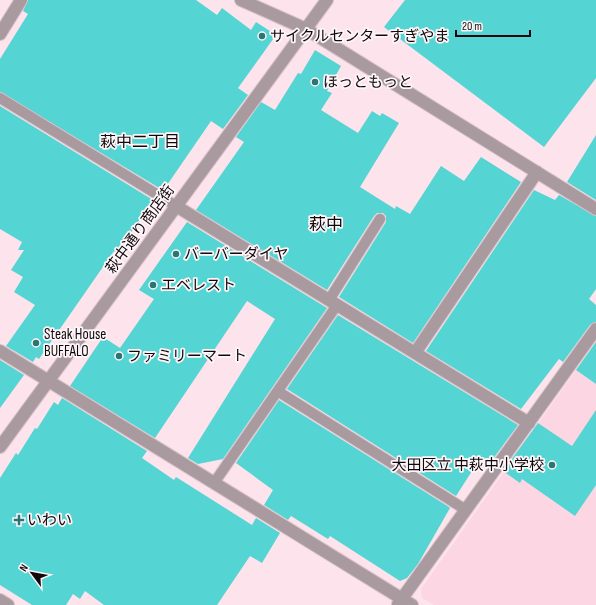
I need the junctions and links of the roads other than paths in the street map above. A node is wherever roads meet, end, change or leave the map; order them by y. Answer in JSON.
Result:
{"nodes":[{"id":1,"x":21,"y":0,"type":"edge"},
{"id":2,"x":241,"y":0,"type":"edge"},
{"id":3,"x":327,"y":0,"type":"edge"},
{"id":4,"x":306,"y":29,"type":"junction"},
{"id":5,"x":0,"y":34,"type":"edge"},
{"id":6,"x":0,"y":98,"type":"edge"},
{"id":7,"x":537,"y":172,"type":"junction"},
{"id":8,"x":176,"y":206,"type":"junction"},
{"id":9,"x":596,"y":209,"type":"edge"},
{"id":10,"x":380,"y":219,"type":"dead end"},
{"id":11,"x":333,"y":302,"type":"junction"},
{"id":12,"x":596,"y":329,"type":"edge"},
{"id":13,"x":0,"y":351,"type":"edge"},
{"id":14,"x":415,"y":353,"type":"junction"},
{"id":15,"x":49,"y":381,"type":"junction"},
{"id":16,"x":279,"y":392,"type":"junction"},
{"id":17,"x":529,"y":422,"type":"junction"},
{"id":18,"x":0,"y":447,"type":"edge"},
{"id":19,"x":214,"y":483,"type":"junction"},
{"id":20,"x":466,"y":510,"type":"junction"},
{"id":21,"x":0,"y":600,"type":"edge"},
{"id":22,"x":404,"y":603,"type":"edge"},
{"id":23,"x":8,"y":605,"type":"edge"}],
"edges":[{"from":1,"to":5,"type":"street"},
{"from":2,"to":4,"type":"street"},
{"from":3,"to":4,"type":"street","name":"萩中通り商店街"},
{"from":4,"to":7,"type":"street"},
{"from":4,"to":8,"type":"street","name":"萩中通り商店街"},
{"from":6,"to":8,"type":"lane"},
{"from":7,"to":9,"type":"street"},
{"from":7,"to":14,"type":"street"},
{"from":8,"to":11,"type":"street"},
{"from":8,"to":15,"type":"street","name":"萩中通り商店街"},
{"from":10,"to":11,"type":"lane"},
{"from":11,"to":14,"type":"street"},
{"from":11,"to":16,"type":"lane"},
{"from":12,"to":17,"type":"street"},
{"from":13,"to":15,"type":"street"},
{"from":14,"to":17,"type":"street"},
{"from":15,"to":18,"type":"street","name":"萩中通り商店街"},
{"from":15,"to":19,"type":"street"},
{"from":16,"to":19,"type":"lane"},
{"from":16,"to":20,"type":"lane"},
{"from":17,"to":20,"type":"street"},
{"from":19,"to":22,"type":"street"},
{"from":20,"to":22,"type":"street"},
{"from":21,"to":23,"type":"street"}]}
